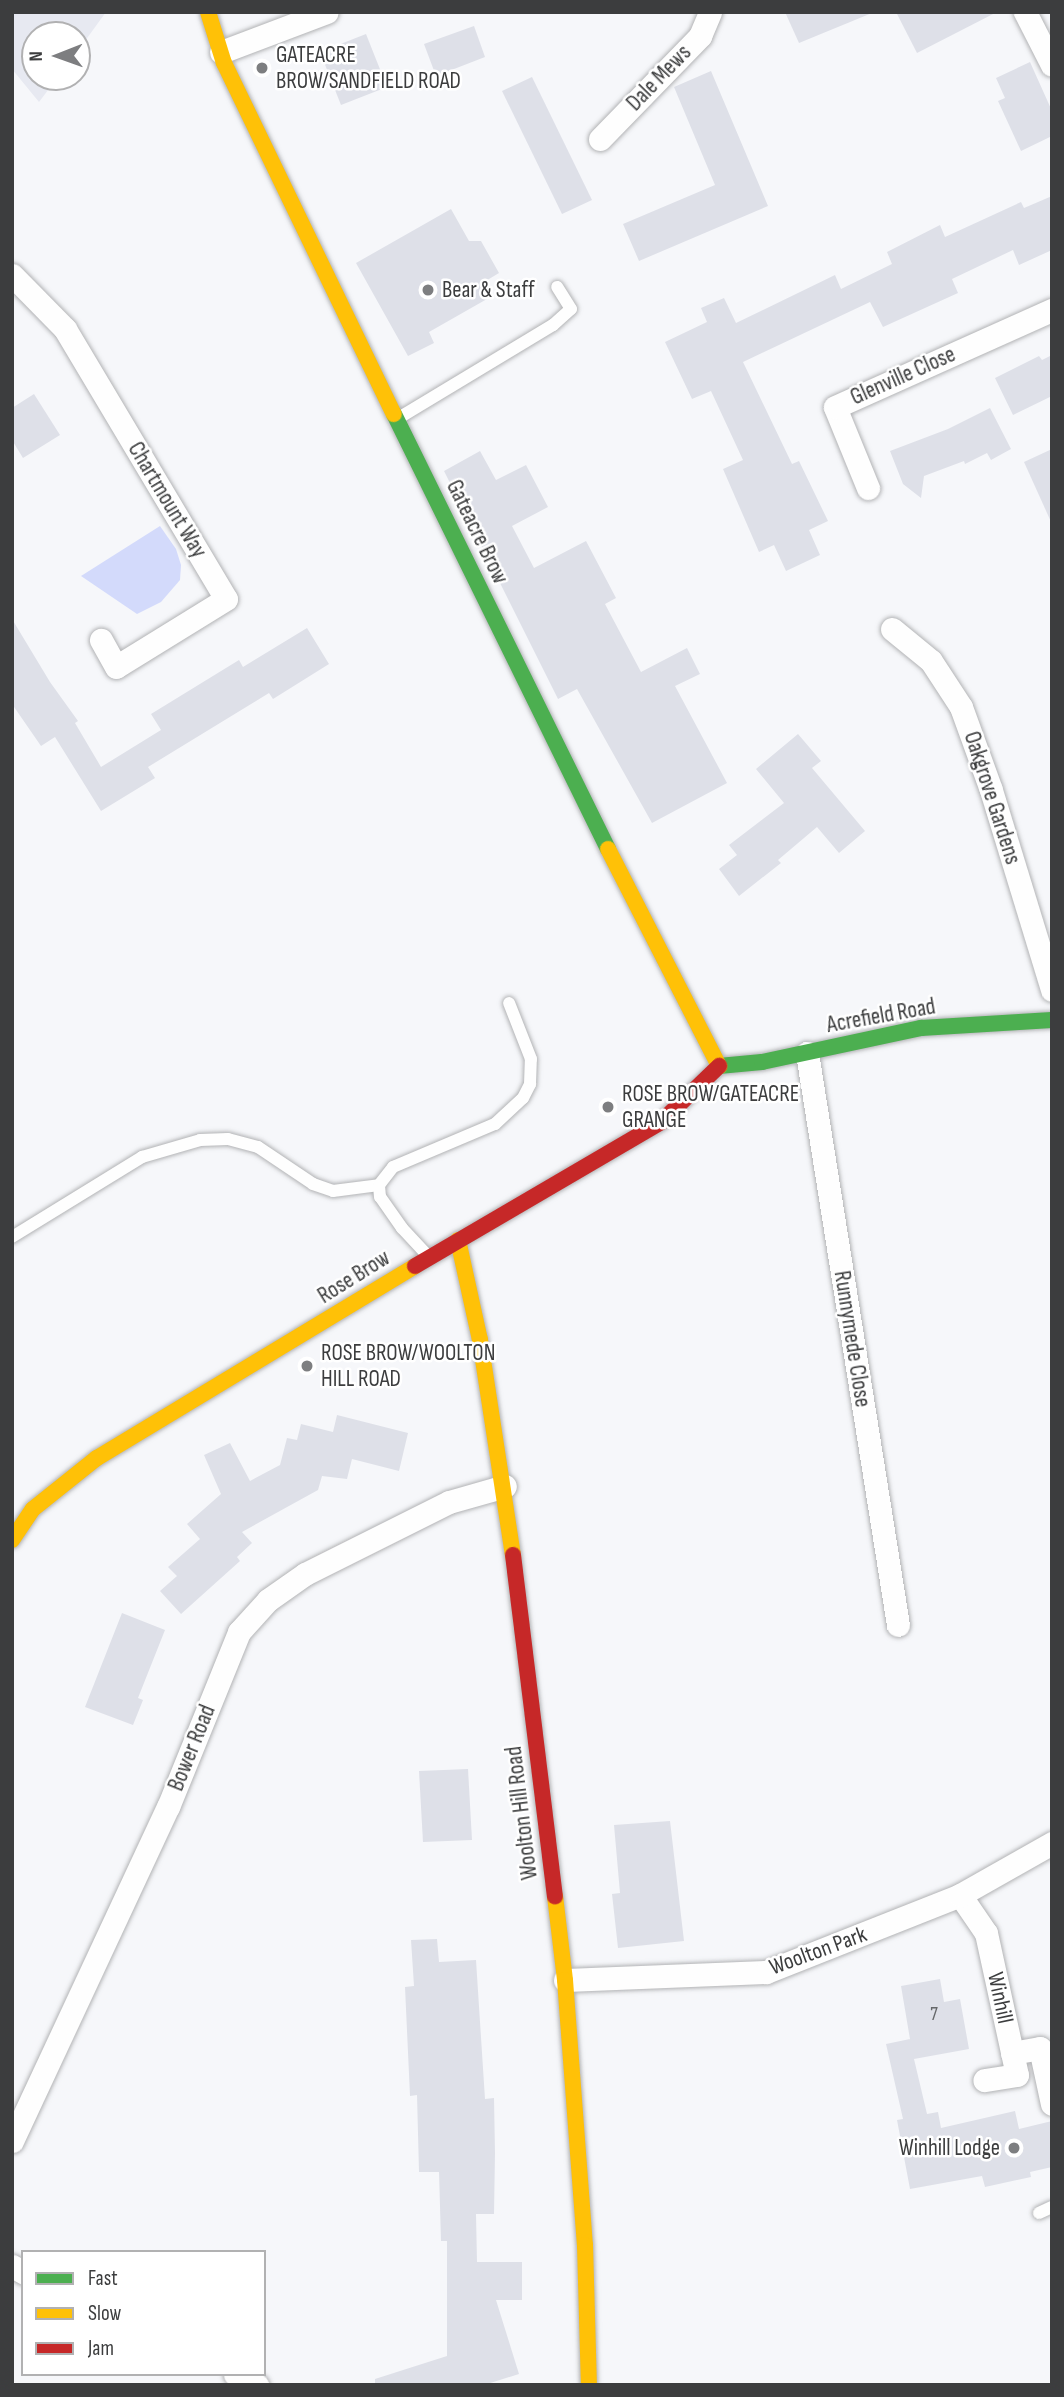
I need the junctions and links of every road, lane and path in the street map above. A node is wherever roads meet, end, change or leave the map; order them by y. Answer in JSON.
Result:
{"nodes":[{"id":1,"x":208,"y":12,"type":"edge"},
{"id":2,"x":327,"y":12,"type":"edge"},
{"id":3,"x":710,"y":12,"type":"edge"},
{"id":4,"x":1025,"y":12,"type":"edge"},
{"id":5,"x":220,"y":52,"type":"junction"},
{"id":6,"x":1052,"y":65,"type":"edge"},
{"id":7,"x":600,"y":139,"type":"dead end"},
{"id":8,"x":12,"y":275,"type":"edge"},
{"id":9,"x":557,"y":287,"type":"dead end"},
{"id":10,"x":1052,"y":310,"type":"edge"},
{"id":11,"x":397,"y":419,"type":"junction"},
{"id":12,"x":868,"y":488,"type":"dead end"},
{"id":13,"x":892,"y":629,"type":"dead end"},
{"id":14,"x":101,"y":640,"type":"dead end"},
{"id":15,"x":1052,"y":990,"type":"edge"},
{"id":16,"x":509,"y":1003,"type":"dead end"},
{"id":17,"x":1052,"y":1020,"type":"edge"},
{"id":18,"x":807,"y":1053,"type":"junction"},
{"id":19,"x":719,"y":1066,"type":"junction"},
{"id":20,"x":379,"y":1185,"type":"junction"},
{"id":21,"x":12,"y":1237,"type":"edge"},
{"id":22,"x":458,"y":1240,"type":"junction"},
{"id":23,"x":429,"y":1257,"type":"junction"},
{"id":24,"x":505,"y":1486,"type":"junction"},
{"id":25,"x":14,"y":1534,"type":"edge"},
{"id":26,"x":898,"y":1625,"type":"dead end"},
{"id":27,"x":1052,"y":1843,"type":"edge"},
{"id":28,"x":960,"y":1895,"type":"junction"},
{"id":29,"x":565,"y":1980,"type":"junction"},
{"id":30,"x":1012,"y":2053,"type":"junction"},
{"id":31,"x":984,"y":2080,"type":"dead end"},
{"id":32,"x":1052,"y":2104,"type":"edge"},
{"id":33,"x":12,"y":2141,"type":"edge"},
{"id":34,"x":1052,"y":2207,"type":"edge"},
{"id":35,"x":1039,"y":2213,"type":"dead end"},
{"id":36,"x":239,"y":2376,"type":"edge"},
{"id":37,"x":257,"y":2385,"type":"edge"},
{"id":38,"x":589,"y":2385,"type":"edge"}],
"edges":[{"from":1,"to":5,"type":"street","name":"Gateacre Brow"},
{"from":2,"to":5,"type":"street"},
{"from":3,"to":7,"type":"street","name":"Dale Mews"},
{"from":4,"to":6,"type":"street"},
{"from":5,"to":11,"type":"street","name":"Gateacre Brow"},
{"from":8,"to":14,"type":"street","name":"Chartmount Way"},
{"from":9,"to":11,"type":"lane"},
{"from":10,"to":12,"type":"street","name":"Glenville Close"},
{"from":11,"to":19,"type":"street","name":"Gateacre Brow"},
{"from":13,"to":15,"type":"street","name":"Oakgrove Gardens"},
{"from":16,"to":20,"type":"lane"},
{"from":17,"to":18,"type":"street","name":"Acrefield Road"},
{"from":18,"to":19,"type":"street","name":"Acrefield Road"},
{"from":18,"to":26,"type":"street","name":"Runnymede Close"},
{"from":19,"to":22,"type":"street","name":"Rose Brow"},
{"from":20,"to":21,"type":"lane"},
{"from":20,"to":23,"type":"lane"},
{"from":22,"to":23,"type":"street","name":"Rose Brow"},
{"from":22,"to":24,"type":"street","name":"Woolton Hill Road"},
{"from":23,"to":25,"type":"street","name":"Rose Brow"},
{"from":24,"to":29,"type":"street","name":"Woolton Hill Road"},
{"from":24,"to":33,"type":"street","name":"Bower Road"},
{"from":27,"to":28,"type":"street","name":"Woolton Park"},
{"from":28,"to":29,"type":"street","name":"Woolton Park"},
{"from":28,"to":30,"type":"street","name":"Winhill"},
{"from":29,"to":38,"type":"street","name":"Woolton Hill Road"},
{"from":30,"to":31,"type":"street","name":"Winhill"},
{"from":30,"to":32,"type":"street"},
{"from":34,"to":35,"type":"lane"},
{"from":36,"to":37,"type":"street"}]}
